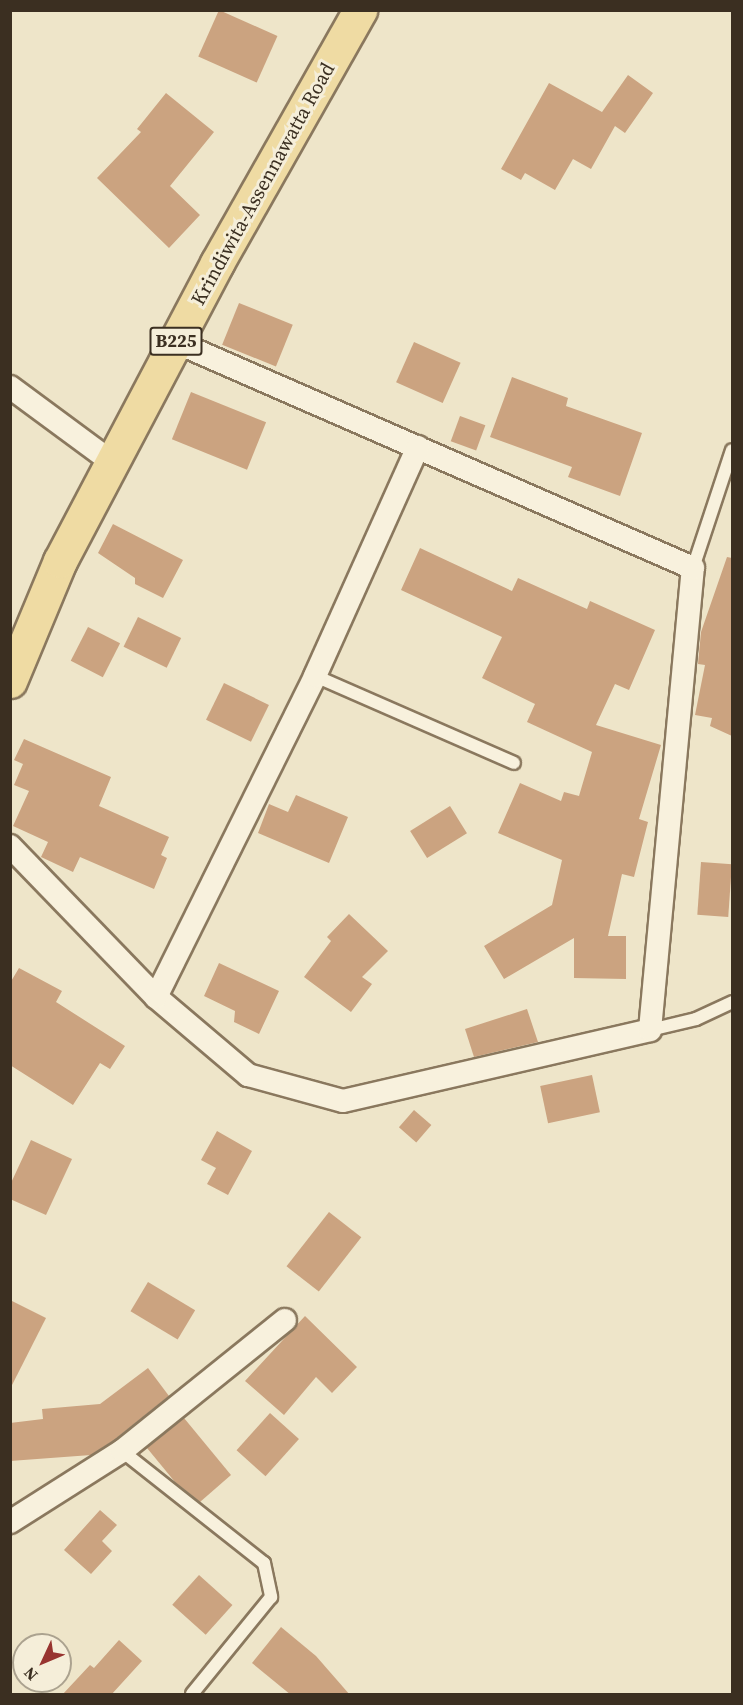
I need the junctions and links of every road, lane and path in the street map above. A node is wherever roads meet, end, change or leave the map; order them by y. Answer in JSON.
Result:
{"nodes":[{"id":1,"x":360,"y":10,"type":"edge"},
{"id":2,"x":176,"y":342,"type":"junction"},
{"id":3,"x":10,"y":387,"type":"edge"},
{"id":4,"x":418,"y":447,"type":"junction"},
{"id":5,"x":732,"y":450,"type":"edge"},
{"id":6,"x":112,"y":463,"type":"junction"},
{"id":7,"x":693,"y":568,"type":"junction"},
{"id":8,"x":315,"y":676,"type":"junction"},
{"id":9,"x":10,"y":681,"type":"edge"},
{"id":10,"x":514,"y":763,"type":"dead end"},
{"id":11,"x":10,"y":846,"type":"edge"},
{"id":12,"x":156,"y":998,"type":"junction"},
{"id":13,"x":732,"y":1002,"type":"edge"},
{"id":14,"x":650,"y":1030,"type":"junction"},
{"id":15,"x":285,"y":1320,"type":"dead end"},
{"id":16,"x":123,"y":1451,"type":"junction"},
{"id":17,"x":10,"y":1522,"type":"edge"},
{"id":18,"x":192,"y":1695,"type":"edge"}],
"edges":[{"from":1,"to":2,"type":"main road","name":"Krindiwita-Assennawatta Road","number":"B225"},
{"from":2,"to":4,"type":"street"},
{"from":2,"to":6,"type":"main road","name":"Krindiwita-Assennawatta Road","number":"B225"},
{"from":3,"to":6,"type":"street"},
{"from":4,"to":7,"type":"street"},
{"from":4,"to":8,"type":"street"},
{"from":5,"to":7,"type":"lane"},
{"from":6,"to":9,"type":"main road","name":"Krindiwita-Assennawatta Road","number":"B225"},
{"from":7,"to":14,"type":"street"},
{"from":8,"to":10,"type":"lane"},
{"from":8,"to":12,"type":"street"},
{"from":11,"to":12,"type":"street"},
{"from":12,"to":14,"type":"street"},
{"from":13,"to":14,"type":"lane"},
{"from":15,"to":16,"type":"street"},
{"from":16,"to":17,"type":"street"},
{"from":16,"to":18,"type":"lane"}]}
